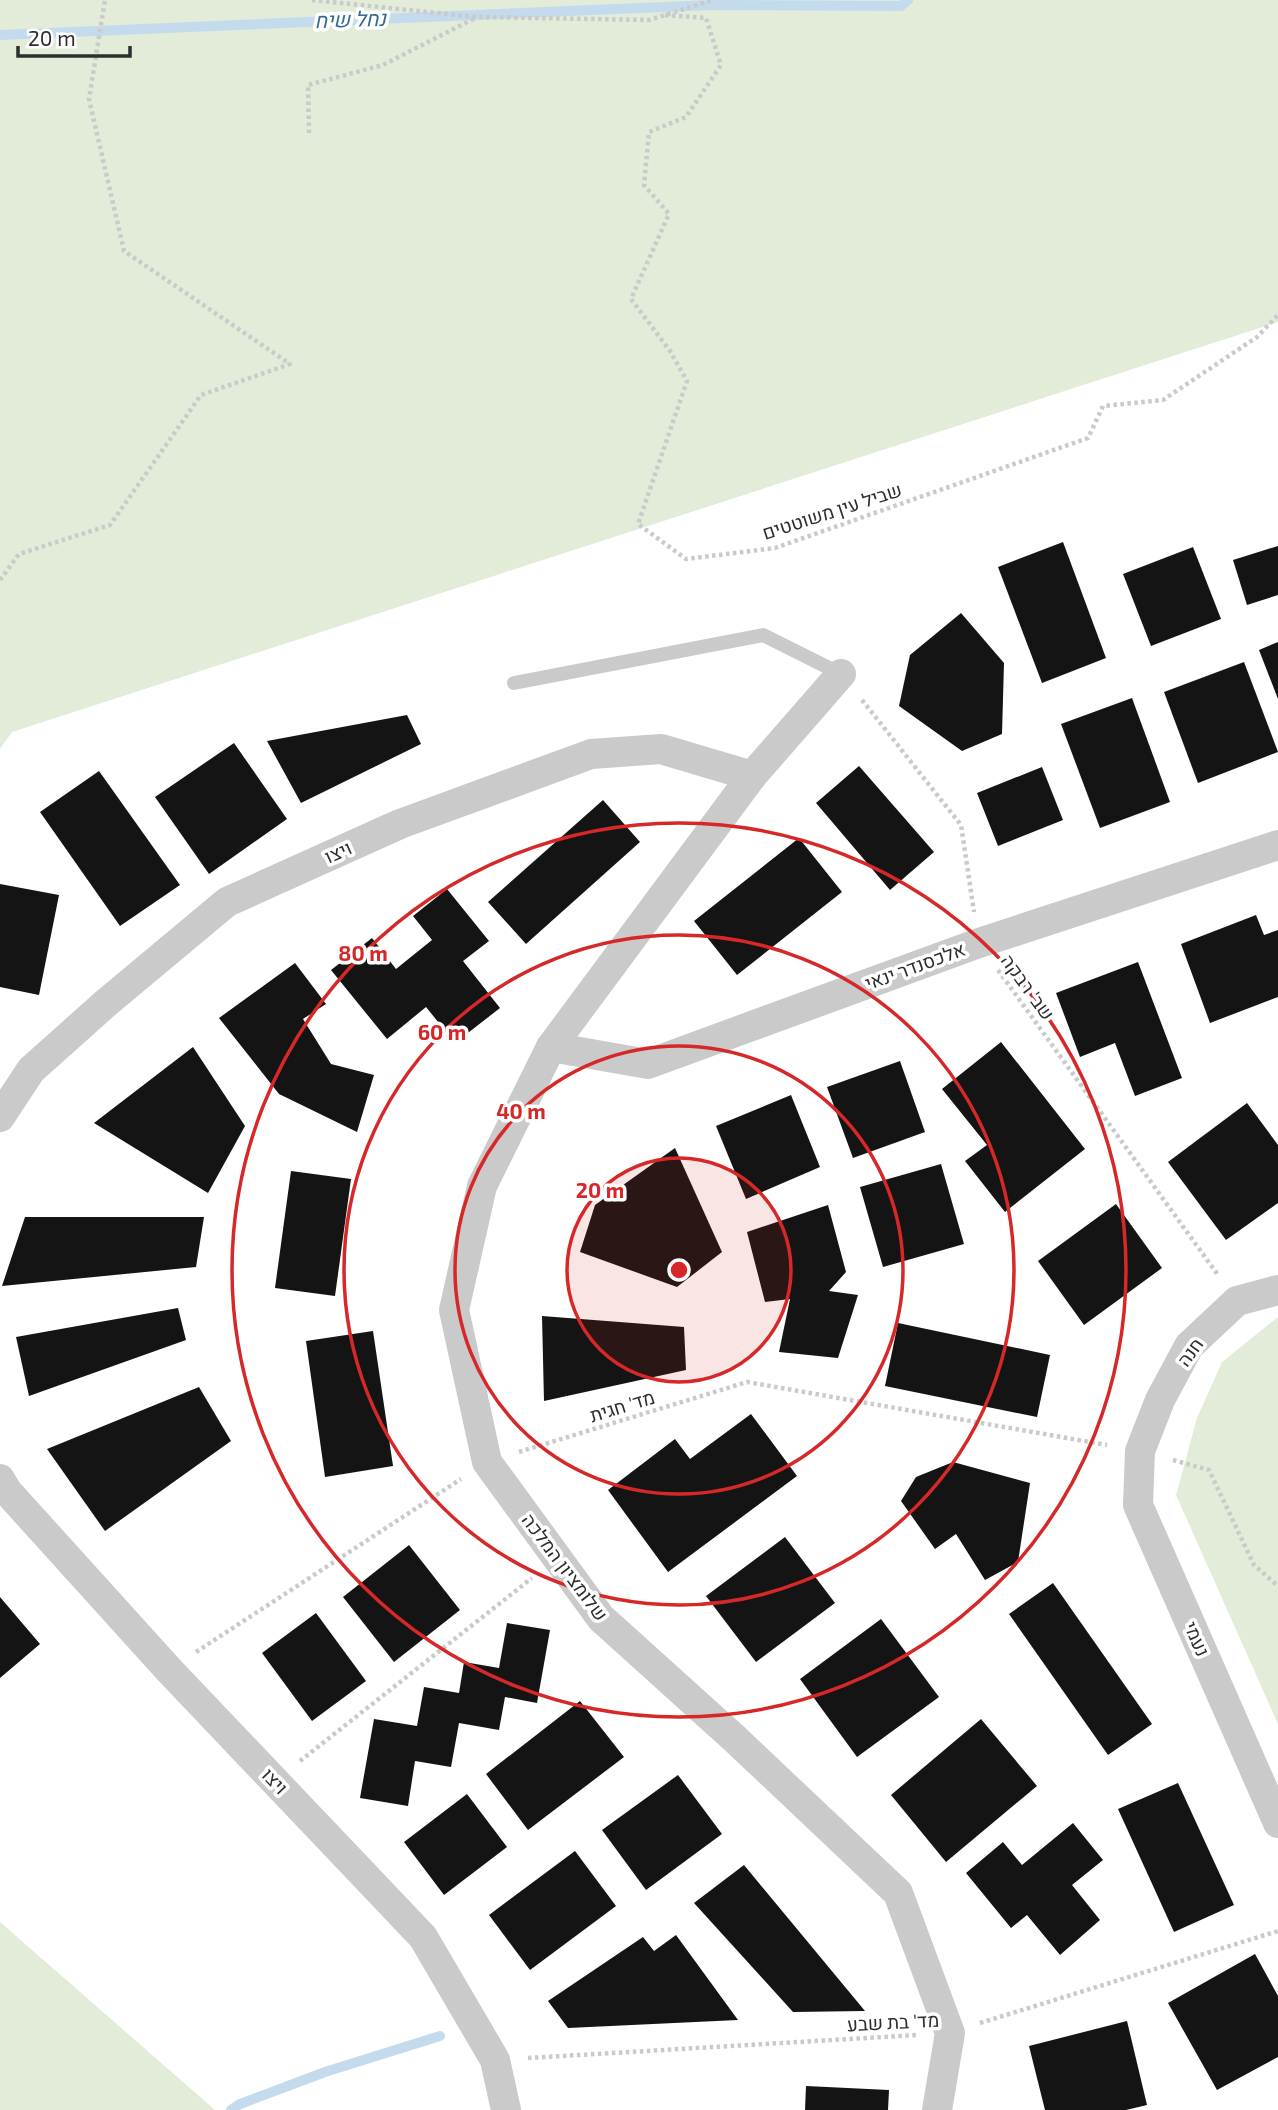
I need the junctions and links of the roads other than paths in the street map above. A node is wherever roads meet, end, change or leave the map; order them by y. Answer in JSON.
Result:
{"nodes":[{"id":1,"x":841,"y":674,"type":"joint"},
{"id":2,"x":514,"y":683,"type":"dead end"},
{"id":3,"x":752,"y":776,"type":"junction"},
{"id":4,"x":1278,"y":845,"type":"edge"},
{"id":5,"x":551,"y":1047,"type":"junction"},
{"id":6,"x":0,"y":1117,"type":"edge"},
{"id":7,"x":1278,"y":1290,"type":"edge"},
{"id":8,"x":1140,"y":1451,"type":"joint"},
{"id":9,"x":0,"y":1479,"type":"edge"},
{"id":10,"x":1278,"y":1823,"type":"edge"},
{"id":11,"x":506,"y":2110,"type":"edge"},
{"id":12,"x":937,"y":2110,"type":"edge"}],
"edges":[{"from":1,"to":2,"type":"lane"},
{"from":1,"to":3,"type":"street"},
{"from":3,"to":5,"type":"street"},
{"from":3,"to":6,"type":"street","name":"ויצו"},
{"from":4,"to":5,"type":"street","name":"אלכסנדר ינאי"},
{"from":5,"to":12,"type":"street","name":"שלומציון המלכה"},
{"from":7,"to":8,"type":"street","name":"חנה"},
{"from":8,"to":10,"type":"street","name":"נעמי"},
{"from":9,"to":11,"type":"street","name":"ויצו"}]}
